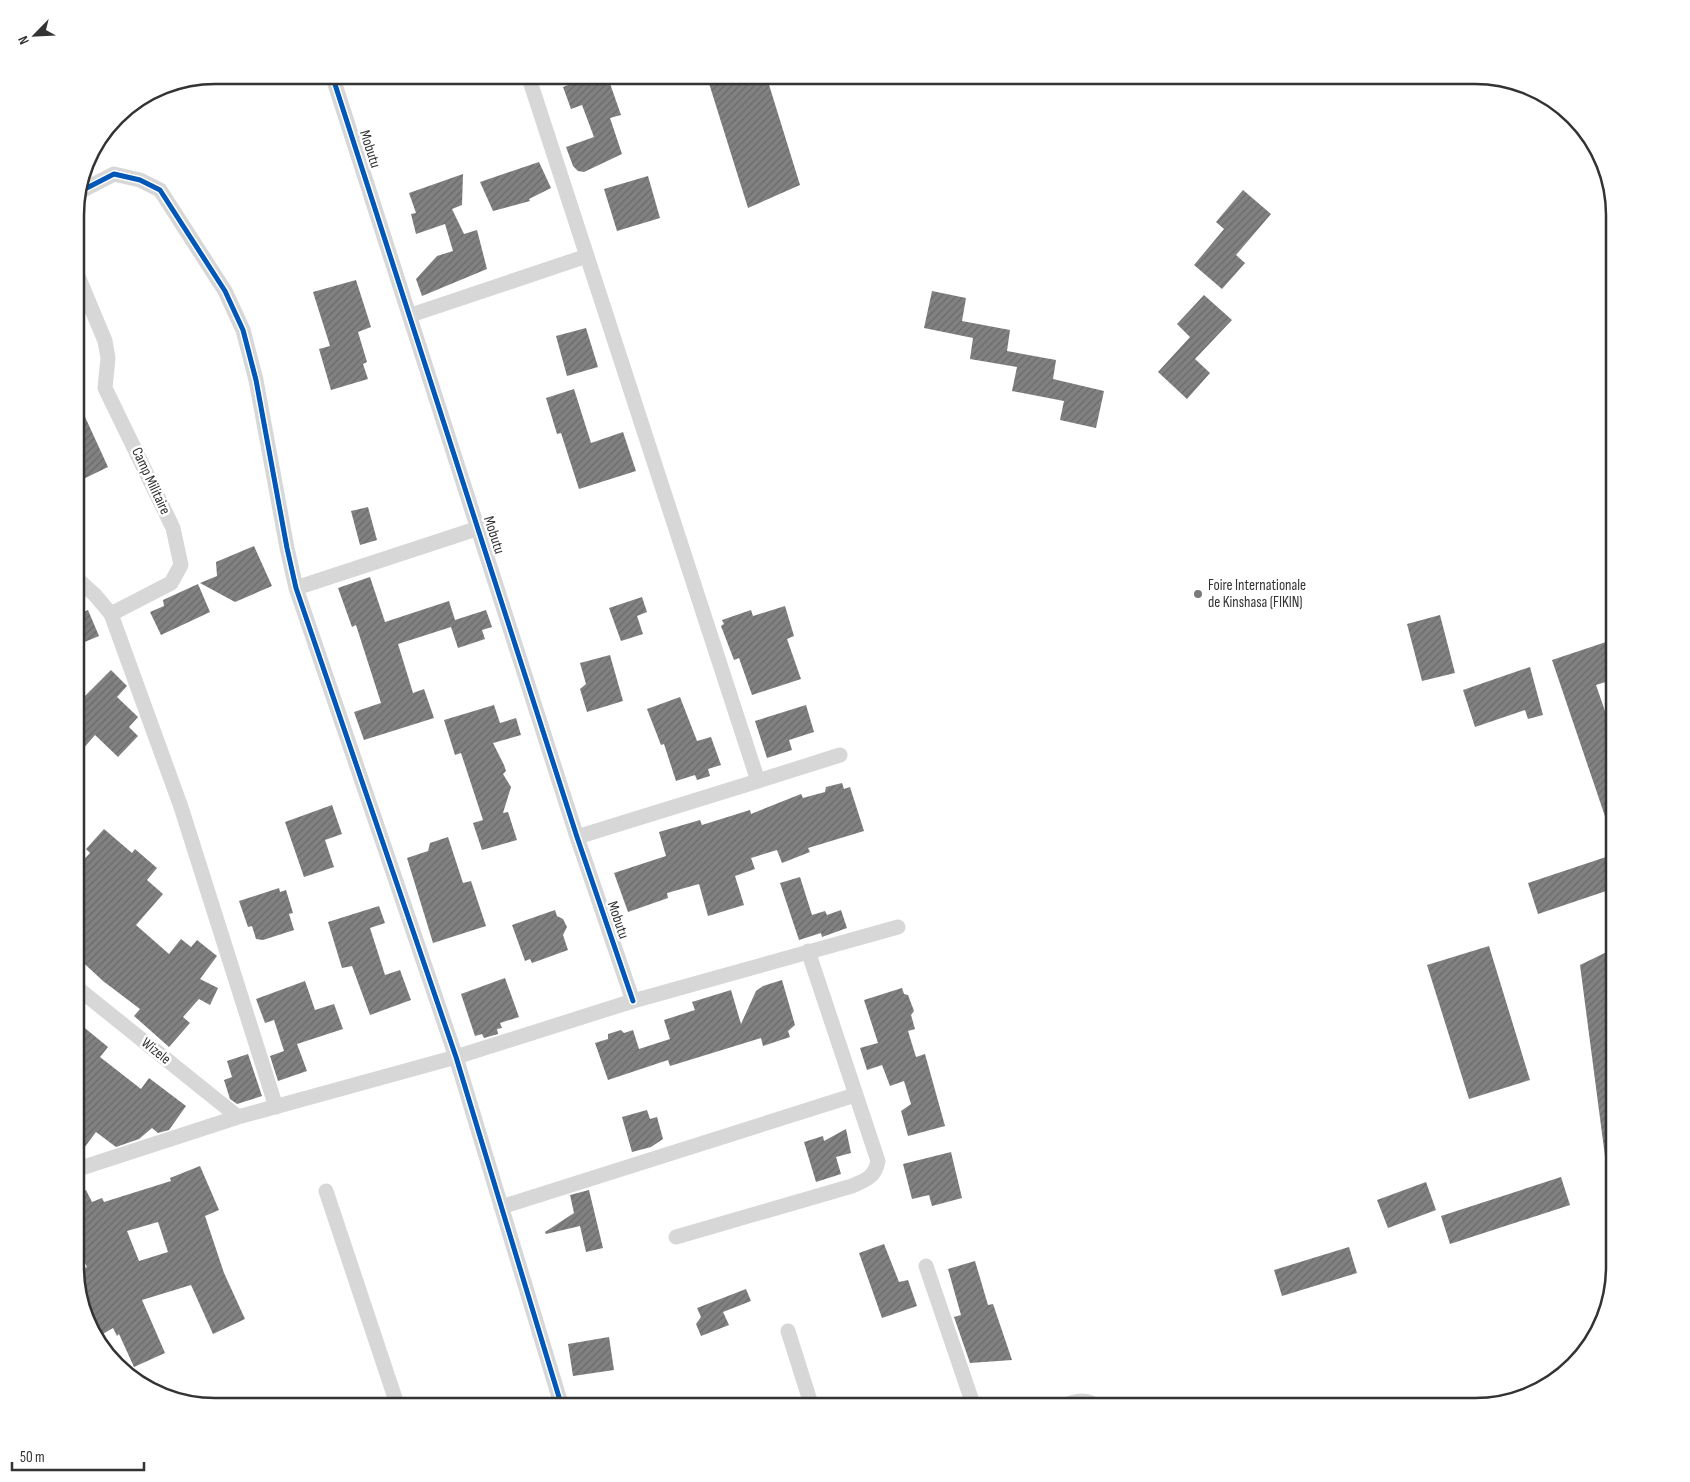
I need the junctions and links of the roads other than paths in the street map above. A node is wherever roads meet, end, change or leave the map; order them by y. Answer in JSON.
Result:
{"nodes":[{"id":1,"x":335,"y":84,"type":"edge"},
{"id":2,"x":531,"y":84,"type":"edge"},
{"id":3,"x":87,"y":188,"type":"edge"},
{"id":4,"x":587,"y":256,"type":"junction"},
{"id":5,"x":84,"y":292,"type":"edge"},
{"id":6,"x":411,"y":315,"type":"junction"},
{"id":7,"x":479,"y":528,"type":"junction"},
{"id":8,"x":84,"y":585,"type":"edge"},
{"id":9,"x":296,"y":588,"type":"junction"},
{"id":10,"x":111,"y":614,"type":"junction"},
{"id":11,"x":840,"y":755,"type":"dead end"},
{"id":12,"x":758,"y":781,"type":"junction"},
{"id":13,"x":577,"y":837,"type":"junction"},
{"id":14,"x":898,"y":927,"type":"dead end"},
{"id":15,"x":808,"y":951,"type":"junction"},
{"id":16,"x":84,"y":993,"type":"edge"},
{"id":17,"x":633,"y":1002,"type":"junction"},
{"id":18,"x":456,"y":1057,"type":"junction"},
{"id":19,"x":855,"y":1095,"type":"junction"},
{"id":20,"x":276,"y":1107,"type":"junction"},
{"id":21,"x":238,"y":1117,"type":"junction"},
{"id":22,"x":84,"y":1167,"type":"edge"},
{"id":23,"x":326,"y":1191,"type":"dead end"},
{"id":24,"x":501,"y":1206,"type":"junction"},
{"id":25,"x":676,"y":1237,"type":"dead end"},
{"id":26,"x":926,"y":1266,"type":"dead end"},
{"id":27,"x":788,"y":1331,"type":"dead end"},
{"id":28,"x":395,"y":1398,"type":"edge"},
{"id":29,"x":559,"y":1398,"type":"edge"},
{"id":30,"x":809,"y":1398,"type":"edge"},
{"id":31,"x":971,"y":1398,"type":"edge"}],
"edges":[{"from":1,"to":6,"type":"street","name":"Mobutu"},
{"from":2,"to":4,"type":"street"},
{"from":3,"to":9,"type":"street"},
{"from":4,"to":6,"type":"street"},
{"from":4,"to":12,"type":"street"},
{"from":5,"to":10,"type":"street","name":"Camp Militaire"},
{"from":6,"to":7,"type":"street","name":"Mobutu"},
{"from":7,"to":9,"type":"street"},
{"from":7,"to":13,"type":"street","name":"Mobutu"},
{"from":8,"to":10,"type":"street"},
{"from":9,"to":18,"type":"street"},
{"from":10,"to":20,"type":"street"},
{"from":11,"to":12,"type":"street"},
{"from":12,"to":13,"type":"street"},
{"from":13,"to":17,"type":"street","name":"Mobutu"},
{"from":14,"to":15,"type":"street"},
{"from":15,"to":17,"type":"street"},
{"from":15,"to":19,"type":"street"},
{"from":16,"to":21,"type":"street","name":"Wizele"},
{"from":17,"to":18,"type":"street"},
{"from":18,"to":20,"type":"street"},
{"from":18,"to":24,"type":"street"},
{"from":19,"to":24,"type":"street"},
{"from":19,"to":25,"type":"street"},
{"from":20,"to":21,"type":"street"},
{"from":21,"to":22,"type":"street"},
{"from":23,"to":28,"type":"street"},
{"from":24,"to":29,"type":"street"},
{"from":26,"to":31,"type":"street"},
{"from":27,"to":30,"type":"street"}]}
